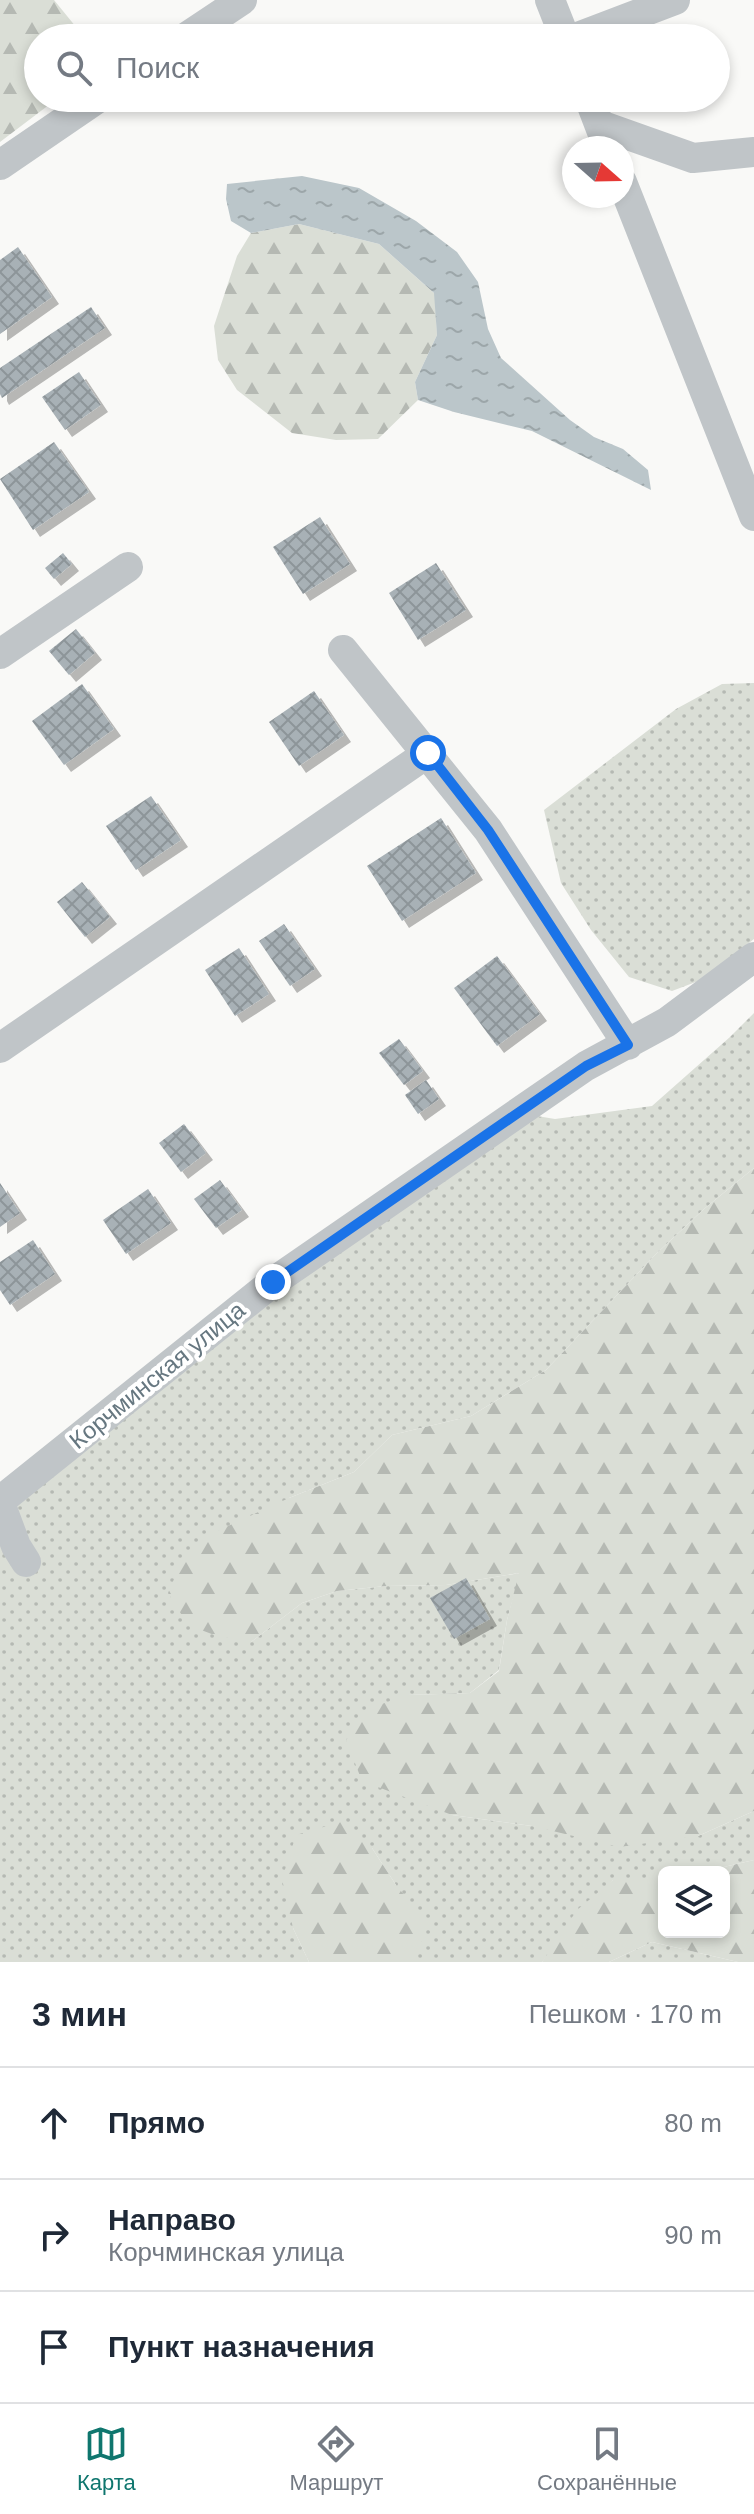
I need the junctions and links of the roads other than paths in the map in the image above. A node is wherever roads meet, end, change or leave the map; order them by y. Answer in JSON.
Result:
{"nodes":[{"id":1,"x":242,"y":0,"type":"edge"},
{"id":2,"x":550,"y":0,"type":"edge"},
{"id":3,"x":675,"y":0,"type":"edge"},
{"id":4,"x":206,"y":9,"type":"edge"},
{"id":5,"x":559,"y":24,"type":"edge"},
{"id":6,"x":612,"y":24,"type":"edge"},
{"id":7,"x":78,"y":112,"type":"edge"},
{"id":8,"x":599,"y":124,"type":"edge"},
{"id":9,"x":754,"y":152,"type":"edge"},
{"id":10,"x":0,"y":165,"type":"edge"},
{"id":11,"x":632,"y":208,"type":"edge"},
{"id":12,"x":754,"y":516,"type":"edge"},
{"id":13,"x":128,"y":567,"type":"dead end"},
{"id":14,"x":343,"y":650,"type":"dead end"},
{"id":15,"x":0,"y":654,"type":"edge"},
{"id":16,"x":428,"y":753,"type":"junction"},
{"id":17,"x":754,"y":957,"type":"edge"},
{"id":18,"x":628,"y":1045,"type":"junction"},
{"id":19,"x":0,"y":1048,"type":"edge"},
{"id":20,"x":0,"y":1502,"type":"edge"},
{"id":21,"x":26,"y":1562,"type":"dead end"}],
"edges":[{"from":1,"to":4,"type":"street"},
{"from":2,"to":5,"type":"street"},
{"from":3,"to":6,"type":"street"},
{"from":7,"to":10,"type":"street"},
{"from":8,"to":9,"type":"street"},
{"from":11,"to":12,"type":"street"},
{"from":13,"to":15,"type":"street"},
{"from":14,"to":16,"type":"street"},
{"from":16,"to":18,"type":"street"},
{"from":16,"to":19,"type":"street"},
{"from":17,"to":18,"type":"street","name":"Корчминская улица"},
{"from":18,"to":20,"type":"street","name":"Корчминская улица"},
{"from":20,"to":21,"type":"street"}]}
